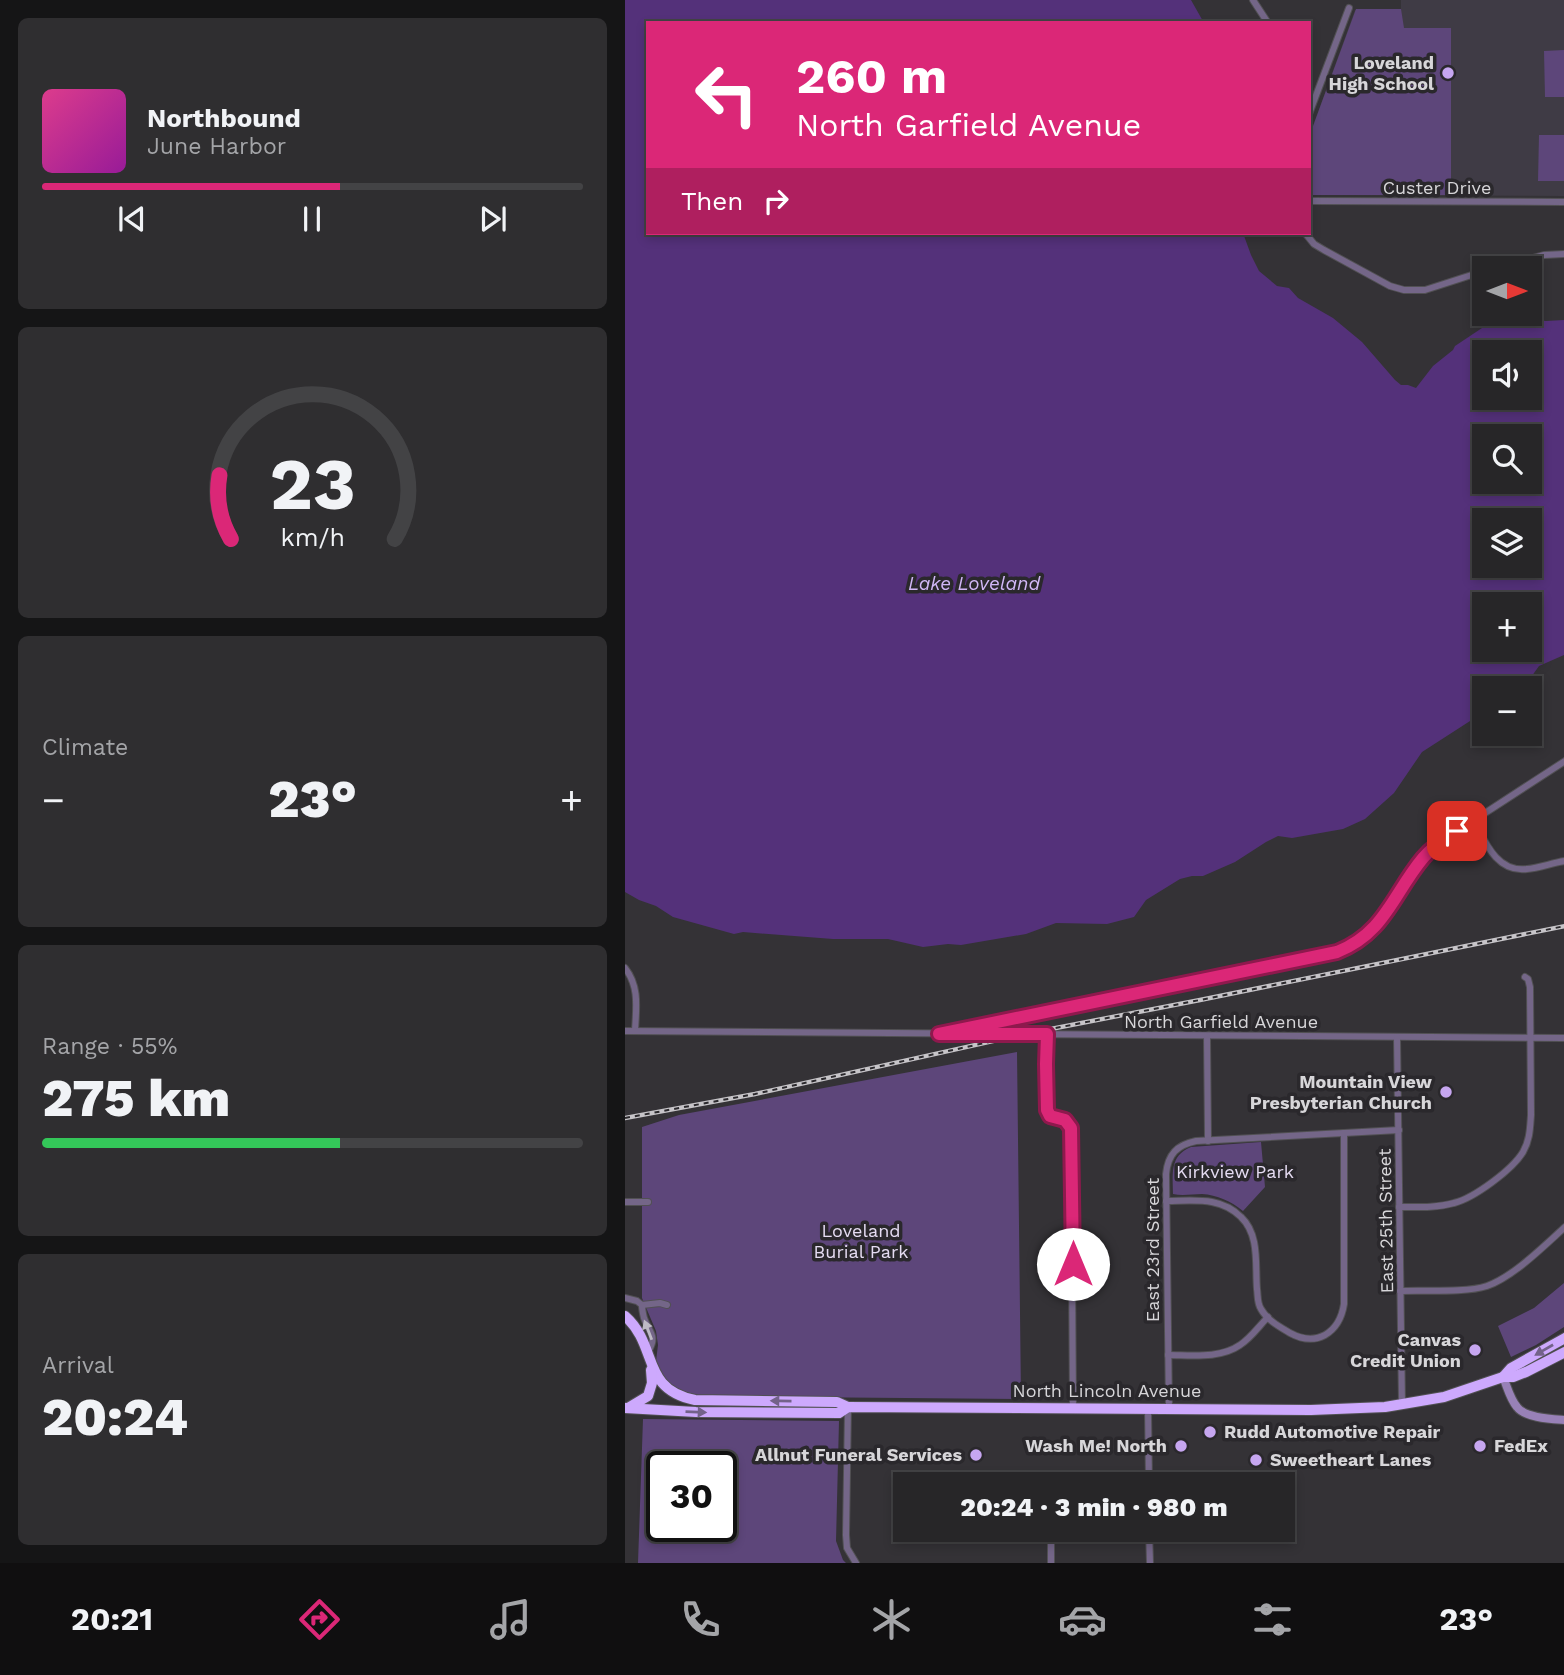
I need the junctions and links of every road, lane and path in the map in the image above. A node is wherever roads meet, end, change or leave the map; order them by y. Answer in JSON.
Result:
{"nodes":[{"id":1,"x":1253,"y":0,"type":"edge"},
{"id":2,"x":1349,"y":8,"type":"dead end"},
{"id":3,"x":1267,"y":21,"type":"edge"},
{"id":4,"x":1311,"y":109,"type":"edge"},
{"id":5,"x":1311,"y":201,"type":"edge"},
{"id":6,"x":1564,"y":202,"type":"edge"},
{"id":7,"x":1307,"y":235,"type":"edge"},
{"id":8,"x":1564,"y":254,"type":"edge"},
{"id":9,"x":1540,"y":256,"type":"edge"},
{"id":10,"x":1472,"y":275,"type":"edge"},
{"id":11,"x":1564,"y":761,"type":"edge"},
{"id":12,"x":1474,"y":821,"type":"junction"},
{"id":13,"x":1564,"y":861,"type":"edge"},
{"id":14,"x":625,"y":968,"type":"edge"},
{"id":15,"x":1525,"y":977,"type":"dead end"},
{"id":16,"x":625,"y":1031,"type":"edge"},
{"id":17,"x":635,"y":1031,"type":"junction"},
{"id":18,"x":939,"y":1034,"type":"junction"},
{"id":19,"x":1047,"y":1034,"type":"junction"},
{"id":20,"x":1207,"y":1036,"type":"junction"},
{"id":21,"x":1397,"y":1037,"type":"junction"},
{"id":22,"x":1530,"y":1038,"type":"junction"},
{"id":23,"x":1564,"y":1038,"type":"edge"},
{"id":24,"x":1399,"y":1130,"type":"junction"},
{"id":25,"x":1344,"y":1133,"type":"junction"},
{"id":26,"x":1208,"y":1141,"type":"junction"},
{"id":27,"x":1166,"y":1201,"type":"junction"},
{"id":28,"x":625,"y":1202,"type":"edge"},
{"id":29,"x":648,"y":1202,"type":"dead end"},
{"id":30,"x":1399,"y":1207,"type":"junction"},
{"id":31,"x":1564,"y":1227,"type":"edge"},
{"id":32,"x":1400,"y":1291,"type":"junction"},
{"id":33,"x":625,"y":1298,"type":"edge"},
{"id":34,"x":641,"y":1305,"type":"junction"},
{"id":35,"x":667,"y":1305,"type":"dead end"},
{"id":36,"x":625,"y":1316,"type":"edge"},
{"id":37,"x":1268,"y":1317,"type":"junction"},
{"id":38,"x":1564,"y":1338,"type":"edge"},
{"id":39,"x":1564,"y":1352,"type":"edge"},
{"id":40,"x":648,"y":1353,"type":"junction"},
{"id":41,"x":1168,"y":1355,"type":"junction"},
{"id":42,"x":651,"y":1366,"type":"junction"},
{"id":43,"x":1503,"y":1377,"type":"junction"},
{"id":44,"x":1402,"y":1405,"type":"junction"},
{"id":45,"x":848,"y":1407,"type":"junction"},
{"id":46,"x":626,"y":1408,"type":"edge"},
{"id":47,"x":1073,"y":1408,"type":"junction"},
{"id":48,"x":1148,"y":1409,"type":"junction"},
{"id":49,"x":1169,"y":1409,"type":"junction"},
{"id":50,"x":1564,"y":1420,"type":"edge"},
{"id":51,"x":1149,"y":1472,"type":"edge"},
{"id":52,"x":1051,"y":1542,"type":"edge"},
{"id":53,"x":1149,"y":1542,"type":"edge"},
{"id":54,"x":856,"y":1563,"type":"edge"},
{"id":55,"x":1051,"y":1563,"type":"edge"},
{"id":56,"x":1149,"y":1563,"type":"edge"}],
"edges":[{"from":1,"to":3,"type":"street"},
{"from":2,"to":4,"type":"street"},
{"from":5,"to":6,"type":"street","name":"Custer Drive"},
{"from":7,"to":10,"type":"street"},
{"from":8,"to":9,"type":"street"},
{"from":11,"to":12,"type":"street"},
{"from":12,"to":13,"type":"street"},
{"from":12,"to":18,"type":"street"},
{"from":14,"to":17,"type":"street"},
{"from":15,"to":22,"type":"street"},
{"from":16,"to":17,"type":"street","name":"North Garfield Avenue"},
{"from":17,"to":18,"type":"street","name":"North Garfield Avenue"},
{"from":18,"to":19,"type":"street","name":"North Garfield Avenue"},
{"from":19,"to":20,"type":"street","name":"North Garfield Avenue"},
{"from":19,"to":47,"type":"street"},
{"from":20,"to":21,"type":"street","name":"North Garfield Avenue"},
{"from":20,"to":26,"type":"street"},
{"from":21,"to":22,"type":"street","name":"North Garfield Avenue"},
{"from":21,"to":24,"type":"street","name":"East 25th Street"},
{"from":22,"to":23,"type":"street","name":"North Garfield Avenue"},
{"from":22,"to":30,"type":"street"},
{"from":24,"to":25,"type":"street"},
{"from":24,"to":30,"type":"street","name":"East 25th Street"},
{"from":25,"to":26,"type":"street"},
{"from":25,"to":37,"type":"street"},
{"from":26,"to":27,"type":"street","name":"East 23rd Street"},
{"from":27,"to":37,"type":"street"},
{"from":27,"to":41,"type":"street","name":"East 23rd Street"},
{"from":28,"to":29,"type":"street"},
{"from":30,"to":32,"type":"street","name":"East 25th Street"},
{"from":31,"to":32,"type":"street"},
{"from":32,"to":44,"type":"street","name":"East 25th Street"},
{"from":33,"to":34,"type":"street"},
{"from":34,"to":35,"type":"street"},
{"from":40,"to":34,"type":"street","one_way":true},
{"from":36,"to":40,"type":"highway"},
{"from":37,"to":41,"type":"street"},
{"from":38,"to":43,"type":"highway","one_way":true},
{"from":39,"to":43,"type":"highway","name":"North Lincoln Avenue"},
{"from":40,"to":42,"type":"highway"},
{"from":41,"to":49,"type":"street","name":"East 23rd Street"},
{"from":45,"to":42,"type":"highway","one_way":true},
{"from":42,"to":46,"type":"highway"},
{"from":43,"to":44,"type":"highway","name":"North Lincoln Avenue"},
{"from":43,"to":50,"type":"street"},
{"from":44,"to":49,"type":"highway","name":"North Lincoln Avenue"},
{"from":46,"to":45,"type":"highway","name":"North Lincoln Avenue","one_way":true},
{"from":45,"to":47,"type":"highway","name":"North Lincoln Avenue"},
{"from":45,"to":54,"type":"street"},
{"from":47,"to":48,"type":"highway","name":"North Lincoln Avenue"},
{"from":48,"to":49,"type":"highway","name":"North Lincoln Avenue"},
{"from":48,"to":51,"type":"street"},
{"from":52,"to":55,"type":"street"},
{"from":53,"to":56,"type":"street"}]}
